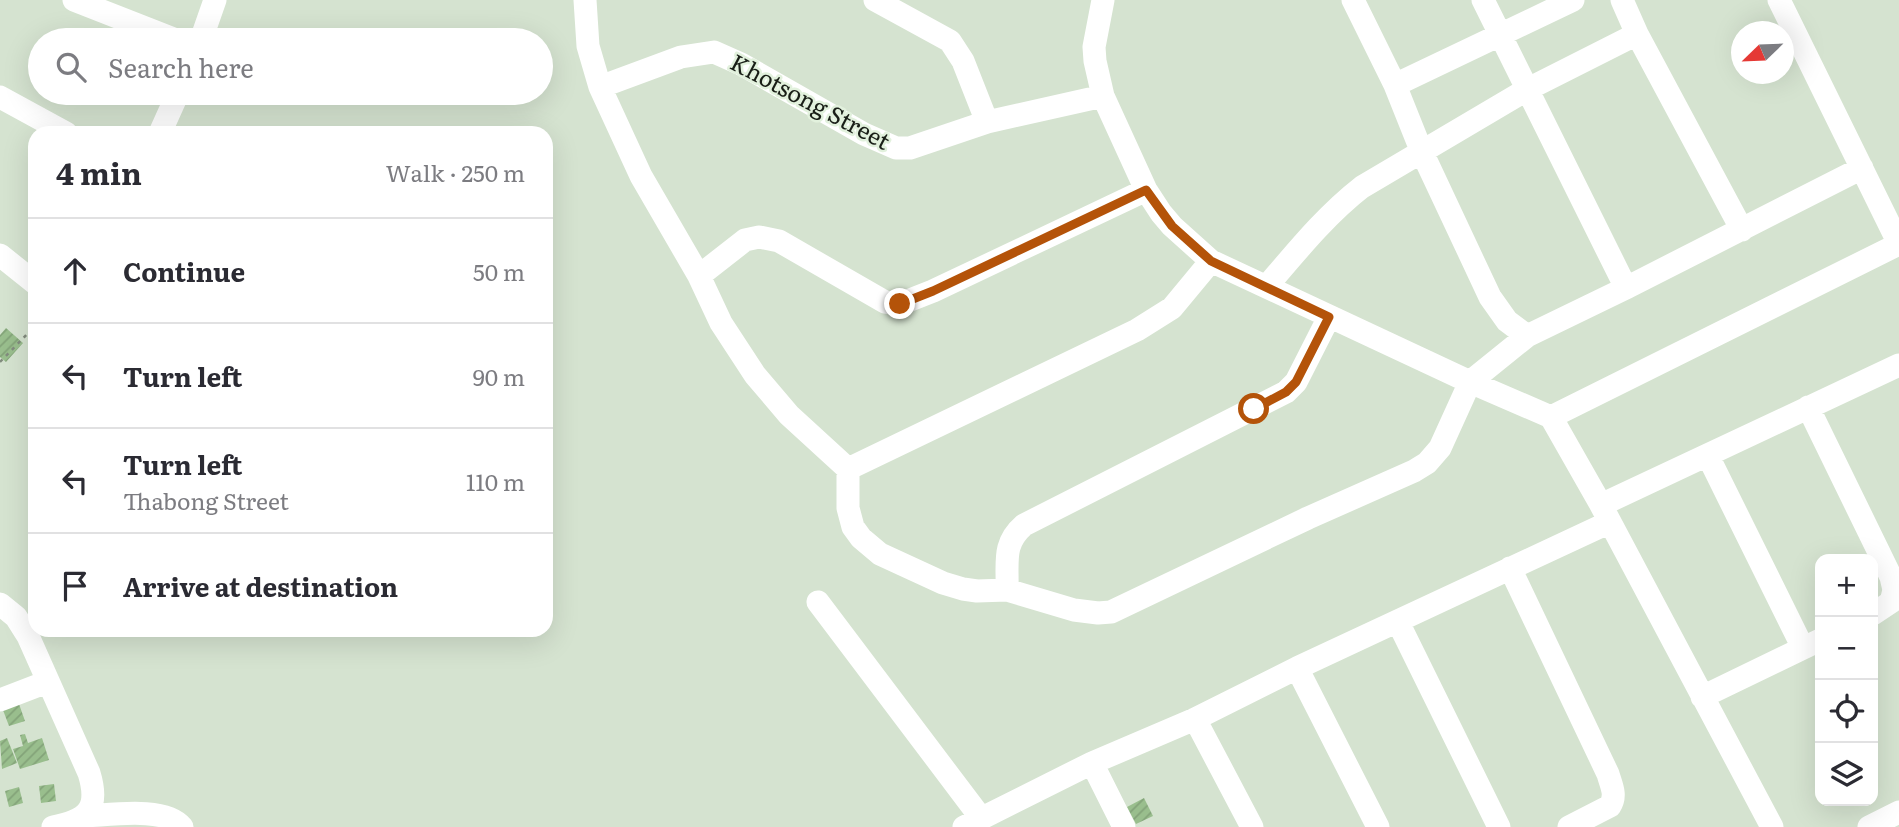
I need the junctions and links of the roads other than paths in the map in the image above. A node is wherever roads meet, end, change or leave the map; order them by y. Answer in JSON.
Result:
{"nodes":[{"id":1,"x":74,"y":0,"type":"edge"},
{"id":2,"x":215,"y":0,"type":"edge"},
{"id":3,"x":585,"y":0,"type":"edge"},
{"id":4,"x":875,"y":0,"type":"edge"},
{"id":5,"x":1103,"y":0,"type":"edge"},
{"id":6,"x":1353,"y":0,"type":"edge"},
{"id":7,"x":1483,"y":0,"type":"edge"},
{"id":8,"x":1573,"y":0,"type":"edge"},
{"id":9,"x":1622,"y":0,"type":"edge"},
{"id":10,"x":1779,"y":0,"type":"edge"},
{"id":11,"x":145,"y":28,"type":"edge"},
{"id":12,"x":205,"y":28,"type":"edge"},
{"id":13,"x":1499,"y":34,"type":"junction"},
{"id":14,"x":1637,"y":34,"type":"junction"},
{"id":15,"x":1395,"y":85,"type":"junction"},
{"id":16,"x":600,"y":87,"type":"junction"},
{"id":17,"x":1528,"y":89,"type":"junction"},
{"id":18,"x":1103,"y":96,"type":"junction"},
{"id":19,"x":0,"y":97,"type":"edge"},
{"id":20,"x":173,"y":105,"type":"edge"},
{"id":21,"x":987,"y":122,"type":"junction"},
{"id":22,"x":53,"y":126,"type":"edge"},
{"id":23,"x":163,"y":126,"type":"edge"},
{"id":24,"x":1420,"y":150,"type":"junction"},
{"id":25,"x":1862,"y":168,"type":"junction"},
{"id":26,"x":1146,"y":190,"type":"junction"},
{"id":27,"x":1742,"y":230,"type":"junction"},
{"id":28,"x":1899,"y":244,"type":"edge"},
{"id":29,"x":0,"y":255,"type":"edge"},
{"id":30,"x":1211,"y":261,"type":"junction"},
{"id":31,"x":699,"y":276,"type":"junction"},
{"id":32,"x":28,"y":277,"type":"edge"},
{"id":33,"x":1267,"y":286,"type":"junction"},
{"id":34,"x":1626,"y":288,"type":"junction"},
{"id":35,"x":1329,"y":317,"type":"junction"},
{"id":36,"x":1527,"y":335,"type":"junction"},
{"id":37,"x":1899,"y":365,"type":"edge"},
{"id":38,"x":1469,"y":382,"type":"junction"},
{"id":39,"x":1808,"y":407,"type":"junction"},
{"id":40,"x":1551,"y":417,"type":"junction"},
{"id":41,"x":1708,"y":456,"type":"junction"},
{"id":42,"x":848,"y":469,"type":"junction"},
{"id":43,"x":1605,"y":513,"type":"junction"},
{"id":44,"x":1510,"y":568,"type":"junction"},
{"id":45,"x":1007,"y":590,"type":"junction"},
{"id":46,"x":818,"y":602,"type":"dead end"},
{"id":47,"x":0,"y":604,"type":"edge"},
{"id":48,"x":1878,"y":611,"type":"edge"},
{"id":49,"x":1398,"y":622,"type":"junction"},
{"id":50,"x":28,"y":635,"type":"edge"},
{"id":51,"x":29,"y":637,"type":"edge"},
{"id":52,"x":1812,"y":644,"type":"edge"},
{"id":53,"x":1297,"y":668,"type":"junction"},
{"id":54,"x":47,"y":681,"type":"junction"},
{"id":55,"x":1702,"y":697,"type":"junction"},
{"id":56,"x":0,"y":700,"type":"edge"},
{"id":57,"x":1195,"y":719,"type":"junction"},
{"id":58,"x":1092,"y":763,"type":"junction"},
{"id":59,"x":1899,"y":812,"type":"edge"},
{"id":60,"x":84,"y":816,"type":"junction"},
{"id":61,"x":984,"y":821,"type":"edge"},
{"id":62,"x":53,"y":827,"type":"edge"},
{"id":63,"x":182,"y":827,"type":"edge"},
{"id":64,"x":1125,"y":827,"type":"edge"},
{"id":65,"x":1252,"y":827,"type":"edge"},
{"id":66,"x":1378,"y":827,"type":"edge"},
{"id":67,"x":1499,"y":827,"type":"edge"},
{"id":68,"x":1569,"y":827,"type":"edge"},
{"id":69,"x":1772,"y":827,"type":"edge"},
{"id":70,"x":1869,"y":827,"type":"edge"}],
"edges":[{"from":1,"to":11,"type":"street"},
{"from":2,"to":12,"type":"street"},
{"from":3,"to":16,"type":"street"},
{"from":4,"to":21,"type":"street"},
{"from":5,"to":18,"type":"street"},
{"from":6,"to":15,"type":"street"},
{"from":7,"to":13,"type":"street"},
{"from":8,"to":13,"type":"street"},
{"from":9,"to":14,"type":"street"},
{"from":10,"to":25,"type":"street"},
{"from":13,"to":15,"type":"street"},
{"from":13,"to":17,"type":"street"},
{"from":14,"to":17,"type":"street"},
{"from":14,"to":27,"type":"street"},
{"from":15,"to":24,"type":"street"},
{"from":16,"to":21,"type":"street","name":"Khotsong Street"},
{"from":16,"to":31,"type":"street"},
{"from":17,"to":24,"type":"street"},
{"from":17,"to":34,"type":"street"},
{"from":18,"to":21,"type":"street","name":"Khotsong Street"},
{"from":18,"to":26,"type":"street"},
{"from":19,"to":22,"type":"street"},
{"from":20,"to":23,"type":"street"},
{"from":24,"to":33,"type":"street"},
{"from":24,"to":36,"type":"street"},
{"from":25,"to":27,"type":"street"},
{"from":25,"to":28,"type":"street"},
{"from":26,"to":30,"type":"street"},
{"from":26,"to":31,"type":"street"},
{"from":27,"to":34,"type":"street"},
{"from":28,"to":40,"type":"street"},
{"from":29,"to":32,"type":"street"},
{"from":30,"to":33,"type":"street"},
{"from":30,"to":42,"type":"street"},
{"from":31,"to":42,"type":"street"},
{"from":33,"to":35,"type":"street"},
{"from":34,"to":36,"type":"street"},
{"from":35,"to":38,"type":"street"},
{"from":35,"to":45,"type":"street"},
{"from":36,"to":38,"type":"street"},
{"from":37,"to":39,"type":"street"},
{"from":38,"to":40,"type":"street"},
{"from":38,"to":45,"type":"street"},
{"from":39,"to":41,"type":"street"},
{"from":39,"to":48,"type":"street"},
{"from":40,"to":43,"type":"street"},
{"from":41,"to":43,"type":"street"},
{"from":41,"to":52,"type":"street"},
{"from":42,"to":45,"type":"street"},
{"from":43,"to":44,"type":"street"},
{"from":43,"to":55,"type":"street"},
{"from":44,"to":49,"type":"street"},
{"from":44,"to":68,"type":"street"},
{"from":46,"to":61,"type":"street"},
{"from":47,"to":50,"type":"street"},
{"from":49,"to":53,"type":"street"},
{"from":49,"to":67,"type":"street"},
{"from":51,"to":54,"type":"street"},
{"from":52,"to":55,"type":"street"},
{"from":53,"to":57,"type":"street"},
{"from":53,"to":66,"type":"street"},
{"from":54,"to":56,"type":"street"},
{"from":54,"to":60,"type":"street"},
{"from":55,"to":69,"type":"street"},
{"from":57,"to":58,"type":"street"},
{"from":57,"to":65,"type":"street"},
{"from":58,"to":61,"type":"street"},
{"from":58,"to":64,"type":"street"},
{"from":59,"to":70,"type":"street"},
{"from":60,"to":62,"type":"street"},
{"from":60,"to":63,"type":"street"}]}
